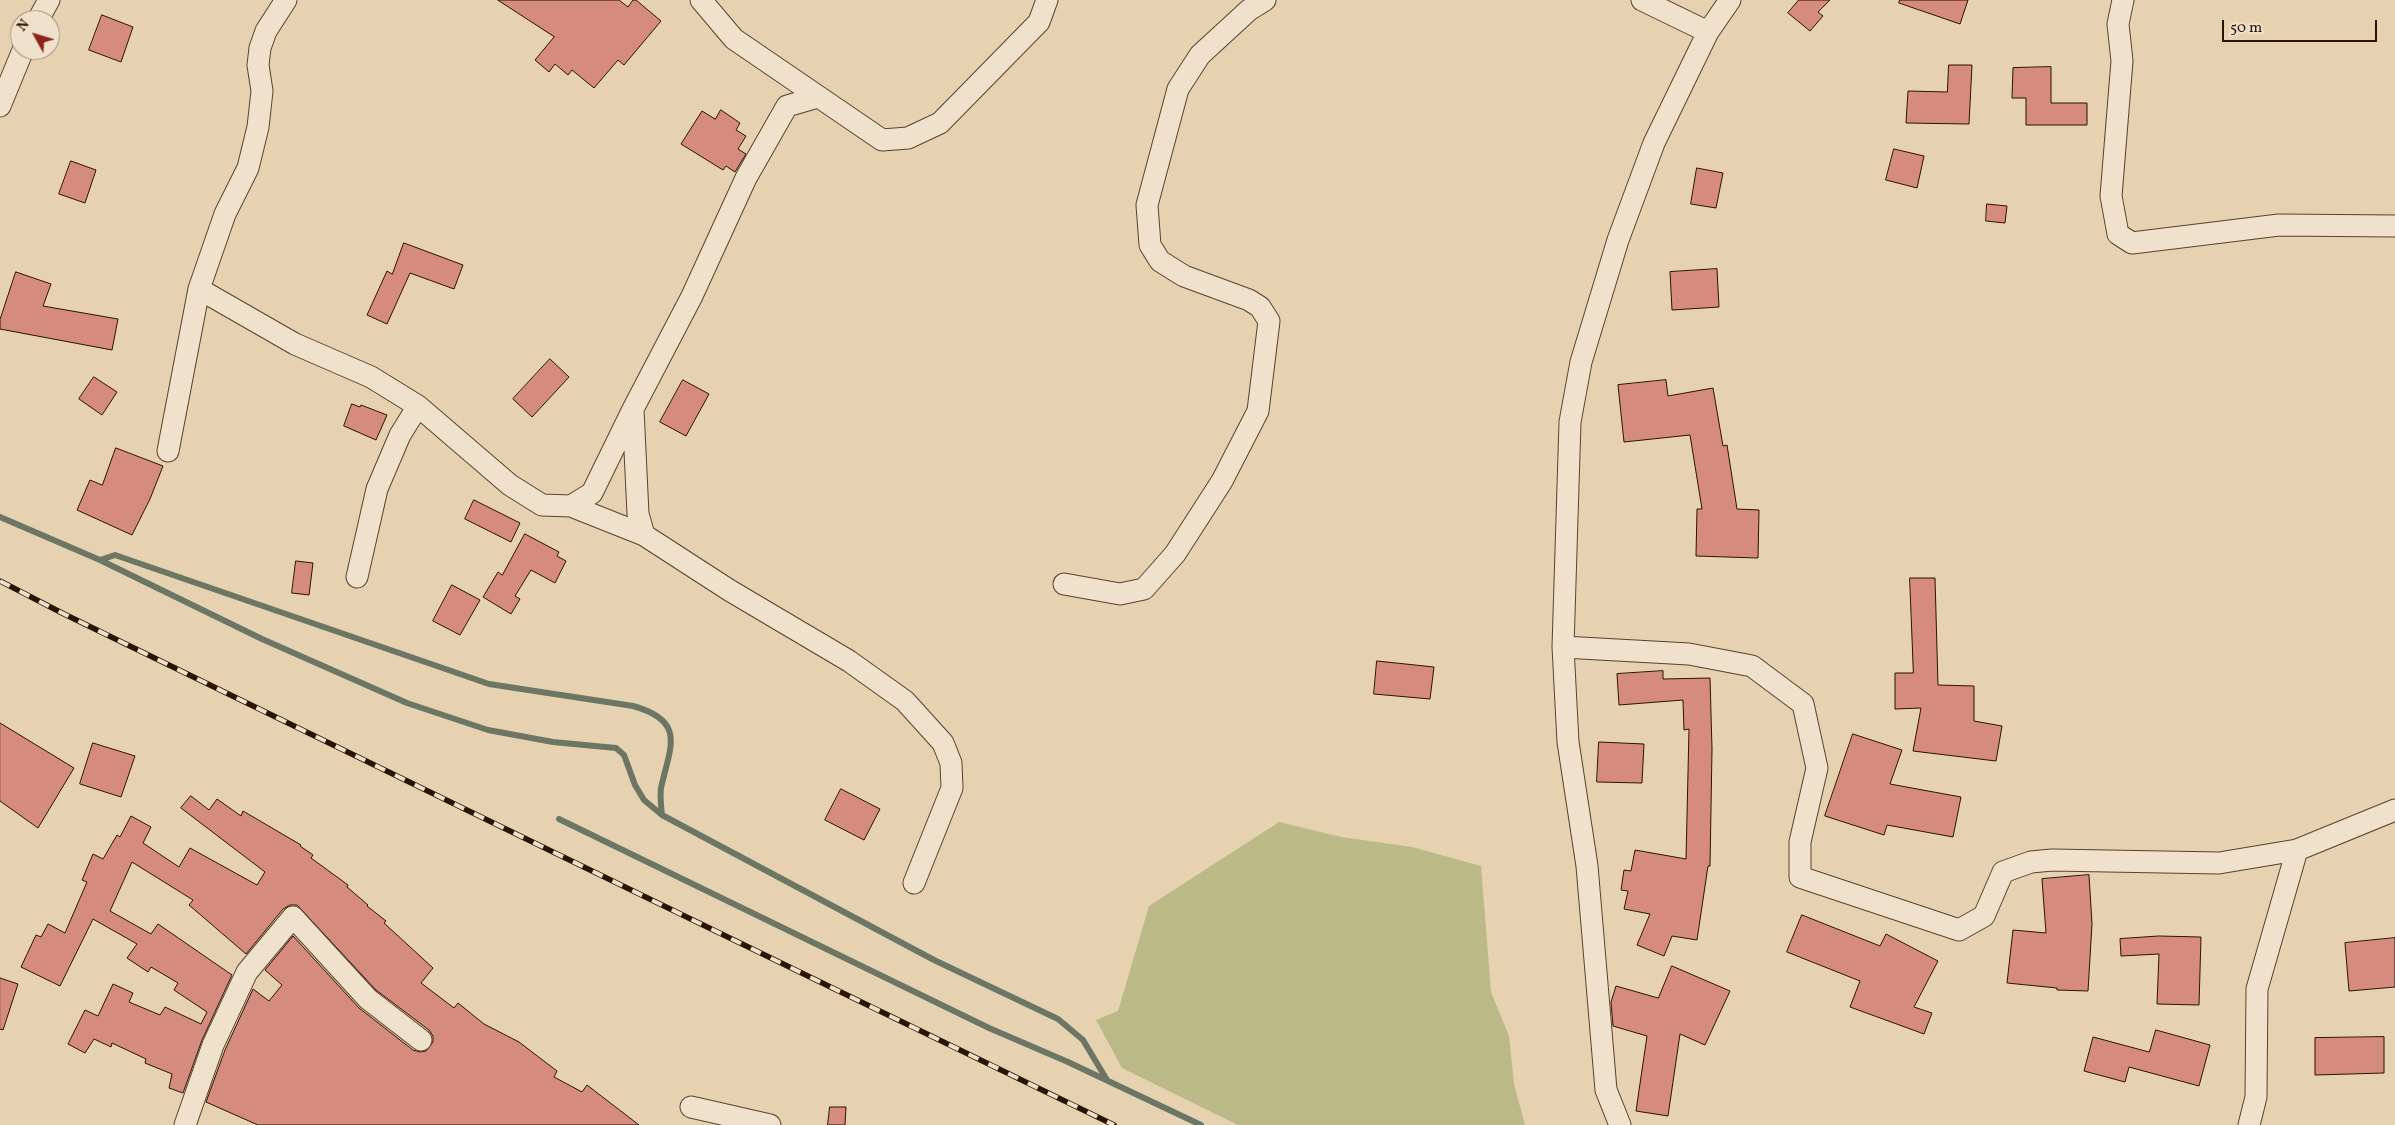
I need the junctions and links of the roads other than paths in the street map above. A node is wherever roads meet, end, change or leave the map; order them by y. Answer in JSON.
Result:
{"nodes":[{"id":1,"x":286,"y":0,"type":"edge"},
{"id":2,"x":701,"y":0,"type":"edge"},
{"id":3,"x":1047,"y":0,"type":"edge"},
{"id":4,"x":1265,"y":0,"type":"edge"},
{"id":5,"x":1642,"y":0,"type":"edge"},
{"id":6,"x":1730,"y":0,"type":"edge"},
{"id":7,"x":2124,"y":0,"type":"edge"},
{"id":8,"x":1708,"y":32,"type":"junction"},
{"id":9,"x":19,"y":60,"type":"edge"},
{"id":10,"x":818,"y":97,"type":"junction"},
{"id":11,"x":0,"y":106,"type":"edge"},
{"id":12,"x":2395,"y":226,"type":"edge"},
{"id":13,"x":199,"y":289,"type":"junction"},
{"id":14,"x":418,"y":406,"type":"junction"},
{"id":15,"x":633,"y":409,"type":"junction"},
{"id":16,"x":168,"y":451,"type":"dead end"},
{"id":17,"x":571,"y":506,"type":"junction"},
{"id":18,"x":644,"y":535,"type":"junction"},
{"id":19,"x":357,"y":577,"type":"dead end"},
{"id":20,"x":1064,"y":584,"type":"dead end"},
{"id":21,"x":1563,"y":647,"type":"junction"},
{"id":22,"x":2395,"y":810,"type":"edge"},
{"id":23,"x":2297,"y":850,"type":"junction"},
{"id":24,"x":914,"y":883,"type":"dead end"},
{"id":25,"x":421,"y":1040,"type":"dead end"},
{"id":26,"x":691,"y":1107,"type":"dead end"},
{"id":27,"x":186,"y":1125,"type":"edge"},
{"id":28,"x":770,"y":1125,"type":"edge"},
{"id":29,"x":1620,"y":1125,"type":"edge"},
{"id":30,"x":2248,"y":1125,"type":"edge"}],
"edges":[{"from":1,"to":13,"type":"street"},
{"from":2,"to":10,"type":"street"},
{"from":3,"to":10,"type":"street"},
{"from":4,"to":20,"type":"street"},
{"from":5,"to":8,"type":"street"},
{"from":6,"to":8,"type":"street"},
{"from":7,"to":12,"type":"street"},
{"from":8,"to":21,"type":"street"},
{"from":9,"to":11,"type":"street"},
{"from":10,"to":15,"type":"street"},
{"from":13,"to":14,"type":"street"},
{"from":13,"to":16,"type":"street"},
{"from":14,"to":17,"type":"street"},
{"from":14,"to":19,"type":"street"},
{"from":15,"to":17,"type":"street"},
{"from":15,"to":18,"type":"street"},
{"from":17,"to":18,"type":"street"},
{"from":18,"to":24,"type":"street"},
{"from":21,"to":23,"type":"street"},
{"from":21,"to":29,"type":"street"},
{"from":22,"to":23,"type":"street"},
{"from":23,"to":30,"type":"street"},
{"from":25,"to":27,"type":"street"},
{"from":26,"to":28,"type":"street"}]}
